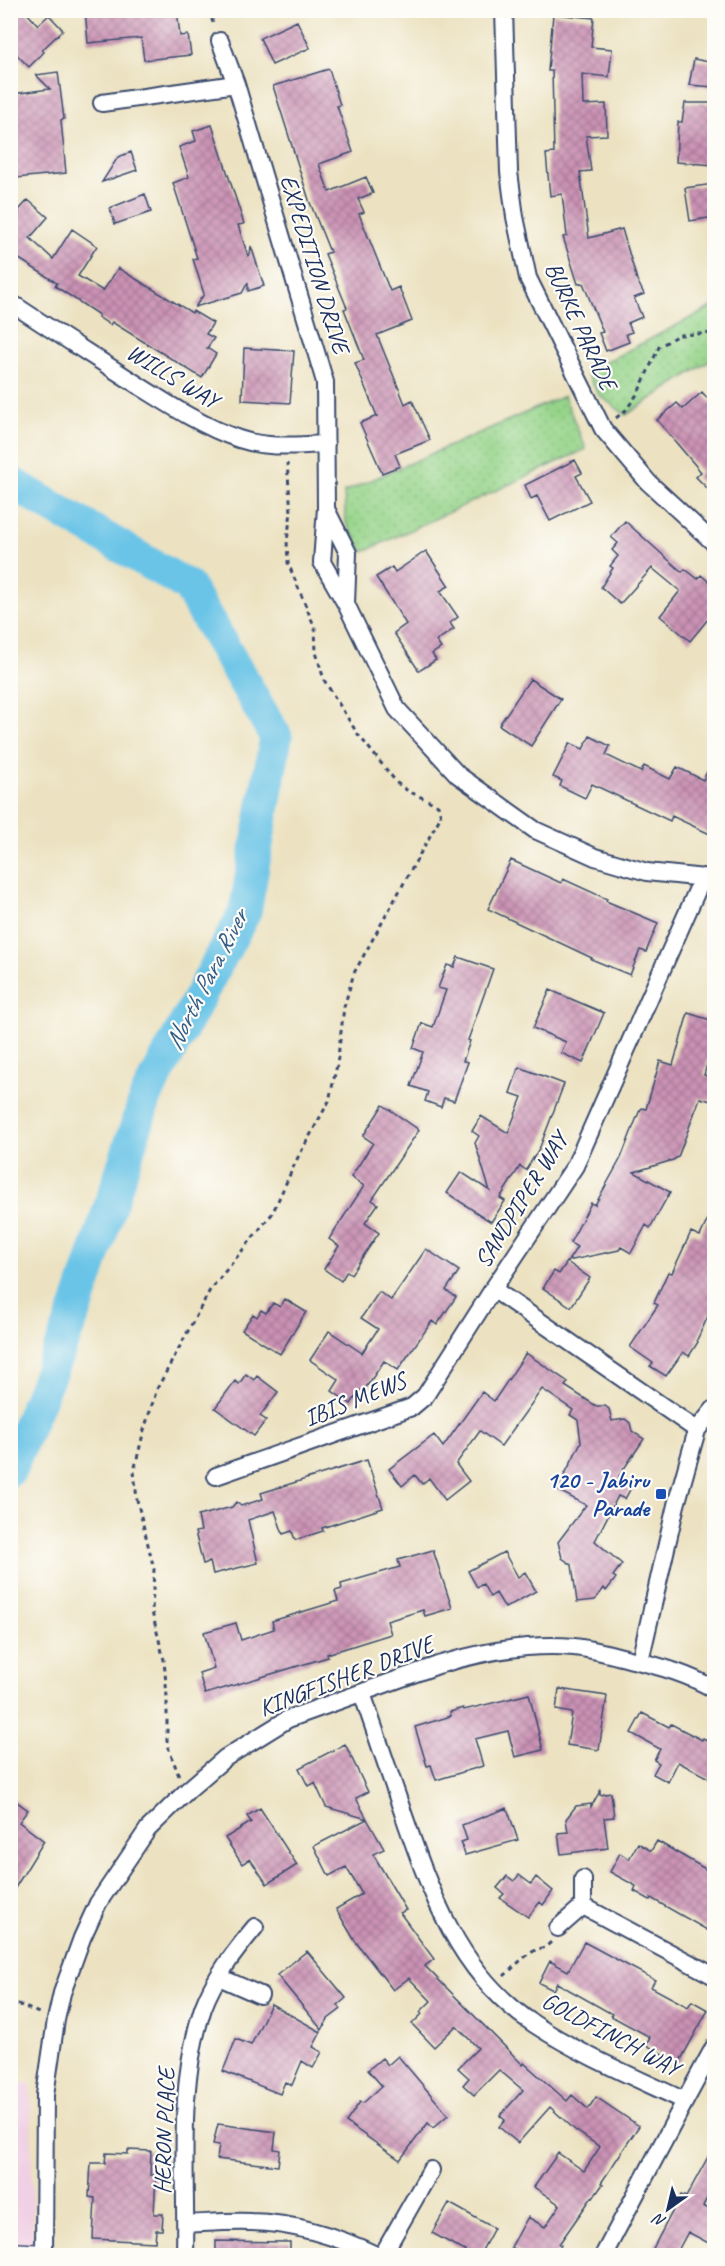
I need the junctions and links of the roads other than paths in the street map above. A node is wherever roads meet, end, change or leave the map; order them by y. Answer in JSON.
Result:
{"nodes":[{"id":1,"x":504,"y":10,"type":"edge"},
{"id":2,"x":220,"y":41,"type":"dead end"},
{"id":3,"x":236,"y":84,"type":"junction"},
{"id":4,"x":102,"y":103,"type":"dead end"},
{"id":5,"x":10,"y":302,"type":"edge"},
{"id":6,"x":326,"y":444,"type":"junction"},
{"id":7,"x":326,"y":508,"type":"junction"},
{"id":8,"x":714,"y":543,"type":"edge"},
{"id":9,"x":346,"y":604,"type":"junction"},
{"id":10,"x":709,"y":878,"type":"edge"},
{"id":11,"x":493,"y":1289,"type":"junction"},
{"id":12,"x":714,"y":1409,"type":"edge"},
{"id":13,"x":697,"y":1430,"type":"junction"},
{"id":14,"x":216,"y":1476,"type":"dead end"},
{"id":15,"x":640,"y":1661,"type":"junction"},
{"id":16,"x":714,"y":1689,"type":"edge"},
{"id":17,"x":362,"y":1694,"type":"junction"},
{"id":18,"x":583,"y":1880,"type":"dead end"},
{"id":19,"x":583,"y":1906,"type":"junction"},
{"id":20,"x":255,"y":1927,"type":"dead end"},
{"id":21,"x":558,"y":1928,"type":"road end"},
{"id":22,"x":714,"y":1976,"type":"edge"},
{"id":23,"x":219,"y":1977,"type":"junction"},
{"id":24,"x":260,"y":1995,"type":"dead end"},
{"id":25,"x":714,"y":2047,"type":"edge"},
{"id":26,"x":685,"y":2101,"type":"junction"},
{"id":27,"x":431,"y":2170,"type":"dead end"},
{"id":28,"x":186,"y":2224,"type":"junction"},
{"id":29,"x":11,"y":2250,"type":"edge"},
{"id":30,"x":44,"y":2252,"type":"edge"},
{"id":31,"x":185,"y":2256,"type":"edge"},
{"id":32,"x":380,"y":2256,"type":"edge"},
{"id":33,"x":603,"y":2256,"type":"edge"}],
"edges":[{"from":1,"to":8,"type":"street","name":"BURKE PARADE"},
{"from":2,"to":3,"type":"street","name":"EXPEDITION DRIVE"},
{"from":3,"to":4,"type":"street"},
{"from":3,"to":6,"type":"street","name":"EXPEDITION DRIVE"},
{"from":5,"to":6,"type":"street","name":"WILLS WAY"},
{"from":6,"to":7,"type":"street","name":"EXPEDITION DRIVE"},
{"from":7,"to":9,"type":"street","name":"EXPEDITION DRIVE"},
{"from":7,"to":9,"type":"street","name":"EXPEDITION DRIVE"},
{"from":9,"to":10,"type":"street","name":"EXPEDITION DRIVE"},
{"from":10,"to":11,"type":"street","name":"SANDPIPER WAY"},
{"from":11,"to":13,"type":"street","name":"SANDPIPER WAY"},
{"from":11,"to":14,"type":"street","name":"IBIS MEWS"},
{"from":12,"to":13,"type":"street"},
{"from":13,"to":15,"type":"street"},
{"from":15,"to":16,"type":"street","name":"KINGFISHER DRIVE"},
{"from":15,"to":17,"type":"street","name":"KINGFISHER DRIVE"},
{"from":17,"to":26,"type":"street","name":"GOLDFINCH WAY"},
{"from":17,"to":30,"type":"street","name":"KINGFISHER DRIVE"},
{"from":18,"to":19,"type":"street"},
{"from":19,"to":21,"type":"street"},
{"from":19,"to":22,"type":"street"},
{"from":20,"to":23,"type":"street","name":"HERON PLACE"},
{"from":23,"to":24,"type":"street"},
{"from":23,"to":28,"type":"street","name":"HERON PLACE"},
{"from":25,"to":26,"type":"street"},
{"from":26,"to":33,"type":"street","name":"GOLDFINCH WAY"},
{"from":27,"to":32,"type":"street"},
{"from":28,"to":31,"type":"street","name":"HERON PLACE"},
{"from":28,"to":32,"type":"street"},
{"from":29,"to":30,"type":"lane"}]}
